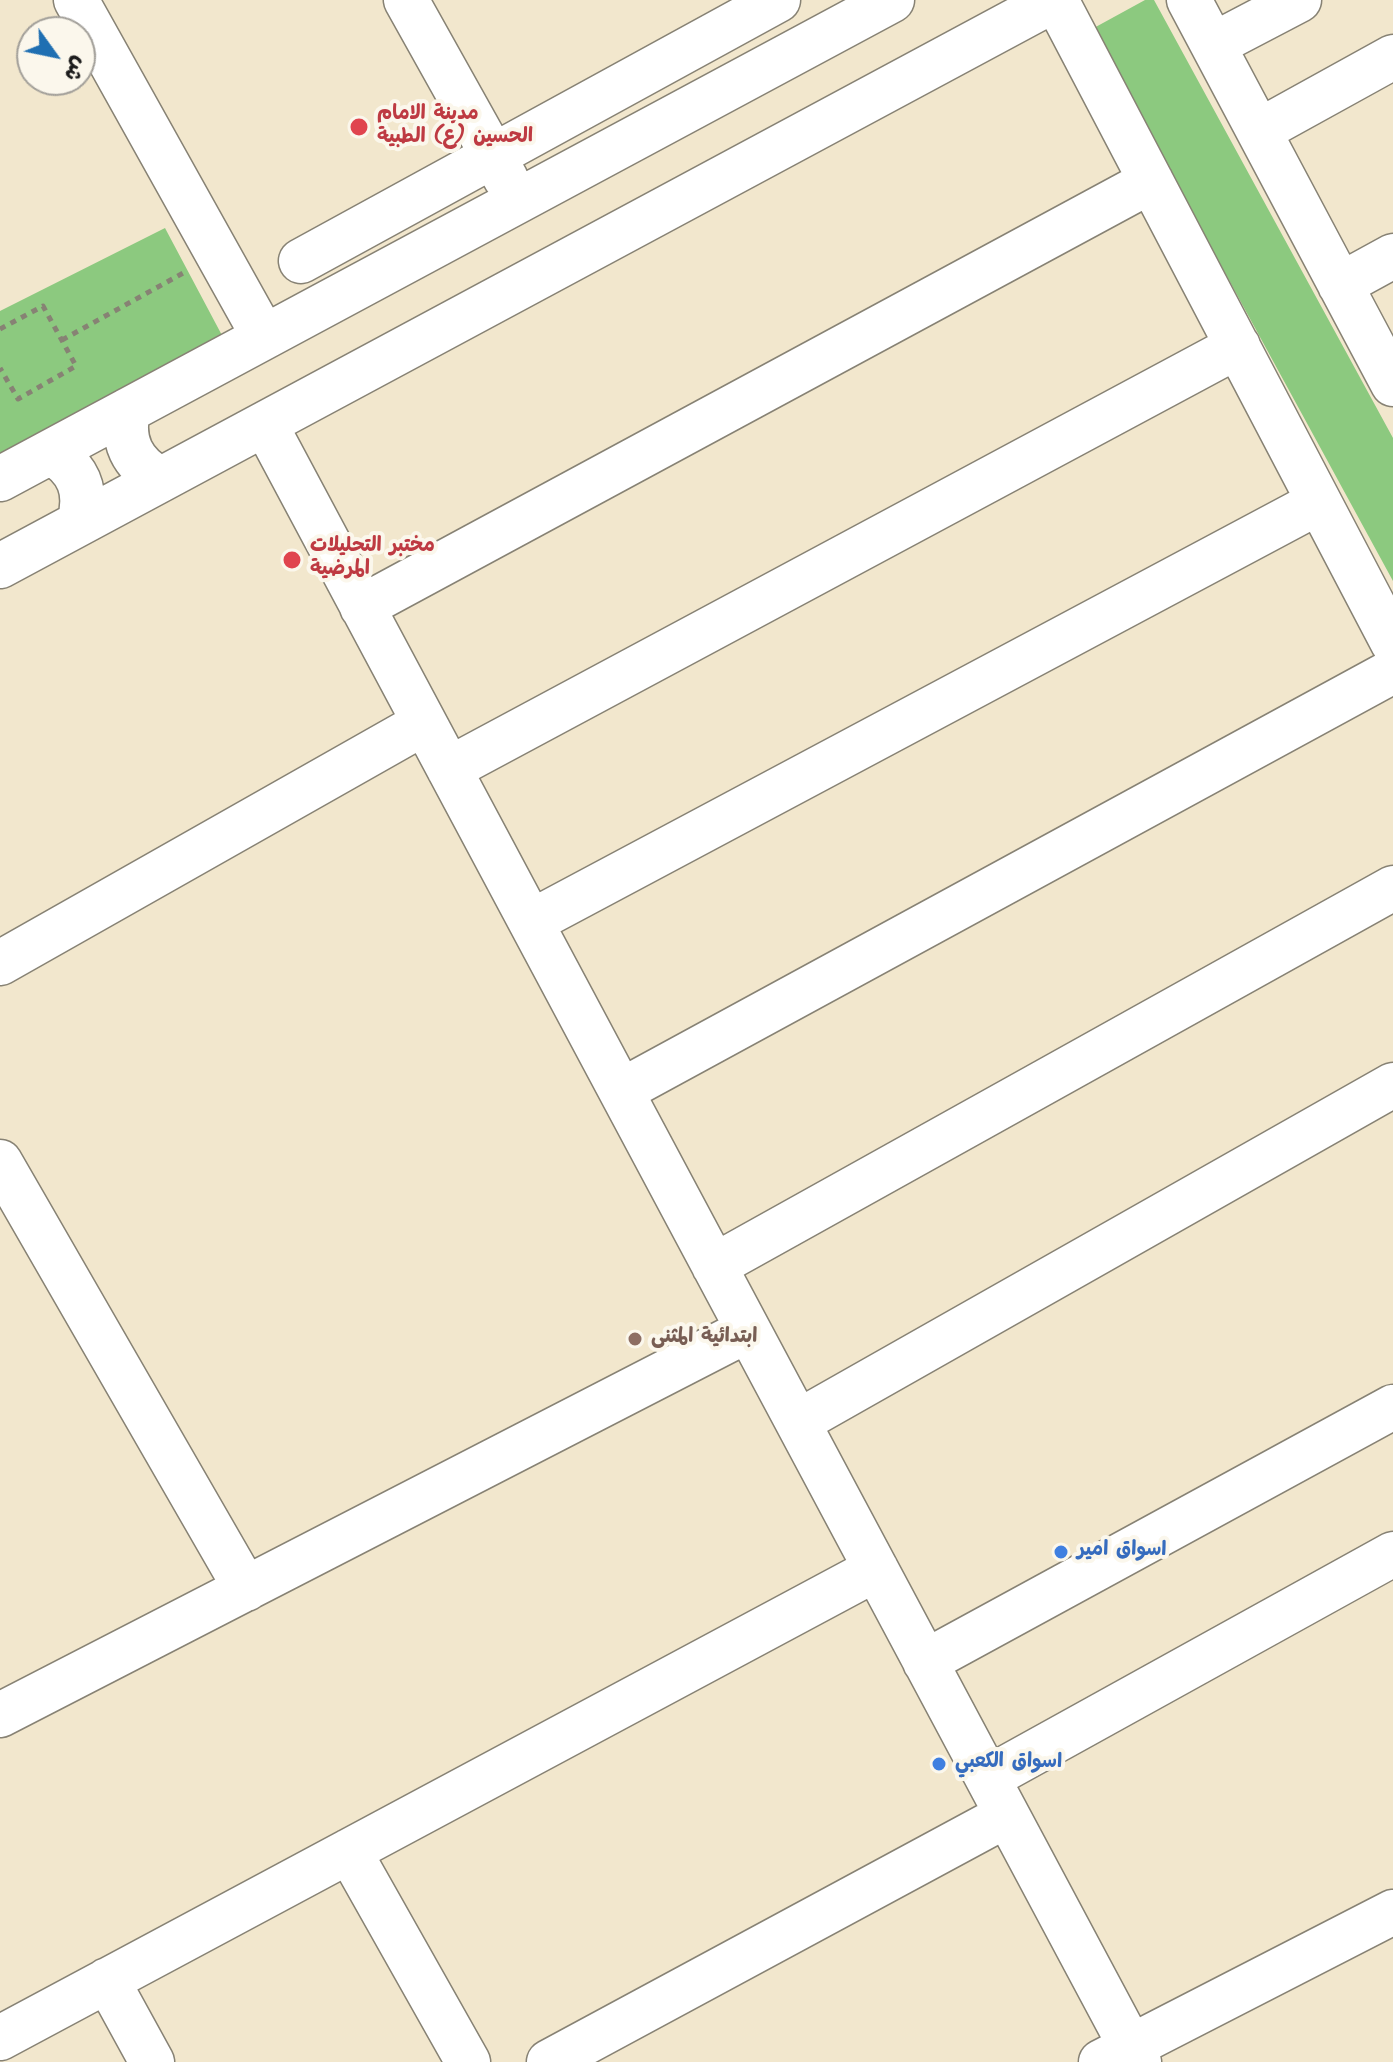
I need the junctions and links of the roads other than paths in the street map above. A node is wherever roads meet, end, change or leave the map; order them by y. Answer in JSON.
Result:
{"nodes":[{"id":1,"x":76,"y":0,"type":"edge"},
{"id":2,"x":406,"y":0,"type":"edge"},
{"id":3,"x":778,"y":0,"type":"edge"},
{"id":4,"x":892,"y":0,"type":"edge"},
{"id":5,"x":1055,"y":0,"type":"edge"},
{"id":6,"x":1189,"y":0,"type":"edge"},
{"id":7,"x":1299,"y":0,"type":"edge"},
{"id":8,"x":1213,"y":45,"type":"junction"},
{"id":9,"x":1393,"y":57,"type":"edge"},
{"id":10,"x":1259,"y":131,"type":"junction"},
{"id":11,"x":492,"y":154,"type":"junction"},
{"id":12,"x":1151,"y":181,"type":"junction"},
{"id":13,"x":518,"y":200,"type":"junction"},
{"id":14,"x":1393,"y":256,"type":"edge"},
{"id":15,"x":301,"y":261,"type":"dead end"},
{"id":16,"x":1340,"y":285,"type":"junction"},
{"id":17,"x":264,"y":337,"type":"junction"},
{"id":18,"x":1238,"y":346,"type":"junction"},
{"id":19,"x":1393,"y":384,"type":"edge"},
{"id":20,"x":128,"y":410,"type":"junction"},
{"id":21,"x":265,"y":424,"type":"junction"},
{"id":22,"x":51,"y":452,"type":"junction"},
{"id":23,"x":0,"y":479,"type":"edge"},
{"id":24,"x":160,"y":479,"type":"junction"},
{"id":25,"x":1319,"y":502,"type":"junction"},
{"id":26,"x":79,"y":523,"type":"junction"},
{"id":27,"x":0,"y":566,"type":"edge"},
{"id":28,"x":362,"y":607,"type":"junction"},
{"id":29,"x":1393,"y":643,"type":"edge"},
{"id":30,"x":1393,"y":671,"type":"edge"},
{"id":31,"x":424,"y":723,"type":"junction"},
{"id":32,"x":449,"y":769,"type":"junction"},
{"id":33,"x":1393,"y":888,"type":"edge"},
{"id":34,"x":531,"y":922,"type":"junction"},
{"id":35,"x":0,"y":963,"type":"edge"},
{"id":36,"x":1393,"y":1085,"type":"edge"},
{"id":37,"x":621,"y":1091,"type":"junction"},
{"id":38,"x":0,"y":1162,"type":"edge"},
{"id":39,"x":714,"y":1266,"type":"junction"},
{"id":40,"x":748,"y":1330,"type":"junction"},
{"id":41,"x":1393,"y":1407,"type":"edge"},
{"id":42,"x":798,"y":1422,"type":"junction"},
{"id":43,"x":1393,"y":1554,"type":"edge"},
{"id":44,"x":876,"y":1569,"type":"junction"},
{"id":45,"x":246,"y":1589,"type":"junction"},
{"id":46,"x":925,"y":1662,"type":"junction"},
{"id":47,"x":0,"y":1715,"type":"edge"},
{"id":48,"x":998,"y":1797,"type":"junction"},
{"id":49,"x":349,"y":1851,"type":"junction"},
{"id":50,"x":1393,"y":1912,"type":"edge"},
{"id":51,"x":107,"y":1980,"type":"junction"},
{"id":52,"x":0,"y":2038,"type":"edge"},
{"id":53,"x":1124,"y":2057,"type":"edge"},
{"id":54,"x":152,"y":2062,"type":"edge"},
{"id":55,"x":468,"y":2062,"type":"edge"},
{"id":56,"x":549,"y":2062,"type":"edge"}],
"edges":[{"from":1,"to":17,"type":"street"},
{"from":2,"to":11,"type":"street"},
{"from":3,"to":11,"type":"street"},
{"from":4,"to":13,"type":"street"},
{"from":5,"to":12,"type":"street"},
{"from":5,"to":21,"type":"street"},
{"from":6,"to":8,"type":"street"},
{"from":7,"to":8,"type":"street"},
{"from":8,"to":10,"type":"street"},
{"from":9,"to":10,"type":"street"},
{"from":10,"to":16,"type":"street"},
{"from":11,"to":13,"type":"street"},
{"from":11,"to":15,"type":"street"},
{"from":12,"to":18,"type":"street"},
{"from":12,"to":28,"type":"street"},
{"from":13,"to":17,"type":"street"},
{"from":14,"to":16,"type":"street"},
{"from":16,"to":19,"type":"street"},
{"from":17,"to":20,"type":"street"},
{"from":18,"to":25,"type":"street"},
{"from":18,"to":32,"type":"street"},
{"from":20,"to":22,"type":"street"},
{"from":20,"to":24,"type":"street"},
{"from":21,"to":24,"type":"street"},
{"from":21,"to":28,"type":"street"},
{"from":22,"to":23,"type":"street"},
{"from":22,"to":26,"type":"street"},
{"from":24,"to":26,"type":"street"},
{"from":25,"to":29,"type":"street"},
{"from":25,"to":34,"type":"street"},
{"from":26,"to":27,"type":"street"},
{"from":28,"to":31,"type":"street"},
{"from":30,"to":37,"type":"street"},
{"from":31,"to":32,"type":"street"},
{"from":31,"to":35,"type":"street"},
{"from":32,"to":34,"type":"street"},
{"from":33,"to":39,"type":"street"},
{"from":34,"to":37,"type":"street"},
{"from":36,"to":42,"type":"street"},
{"from":37,"to":39,"type":"street"},
{"from":38,"to":45,"type":"street"},
{"from":39,"to":40,"type":"street"},
{"from":40,"to":42,"type":"street"},
{"from":40,"to":45,"type":"street"},
{"from":41,"to":46,"type":"street"},
{"from":42,"to":44,"type":"street"},
{"from":43,"to":48,"type":"street"},
{"from":44,"to":46,"type":"street"},
{"from":44,"to":49,"type":"street"},
{"from":45,"to":47,"type":"street"},
{"from":46,"to":48,"type":"street"},
{"from":48,"to":53,"type":"street"},
{"from":48,"to":56,"type":"street"},
{"from":49,"to":51,"type":"street"},
{"from":49,"to":55,"type":"street"},
{"from":50,"to":53,"type":"street"},
{"from":51,"to":52,"type":"street"},
{"from":51,"to":54,"type":"street"}]}
